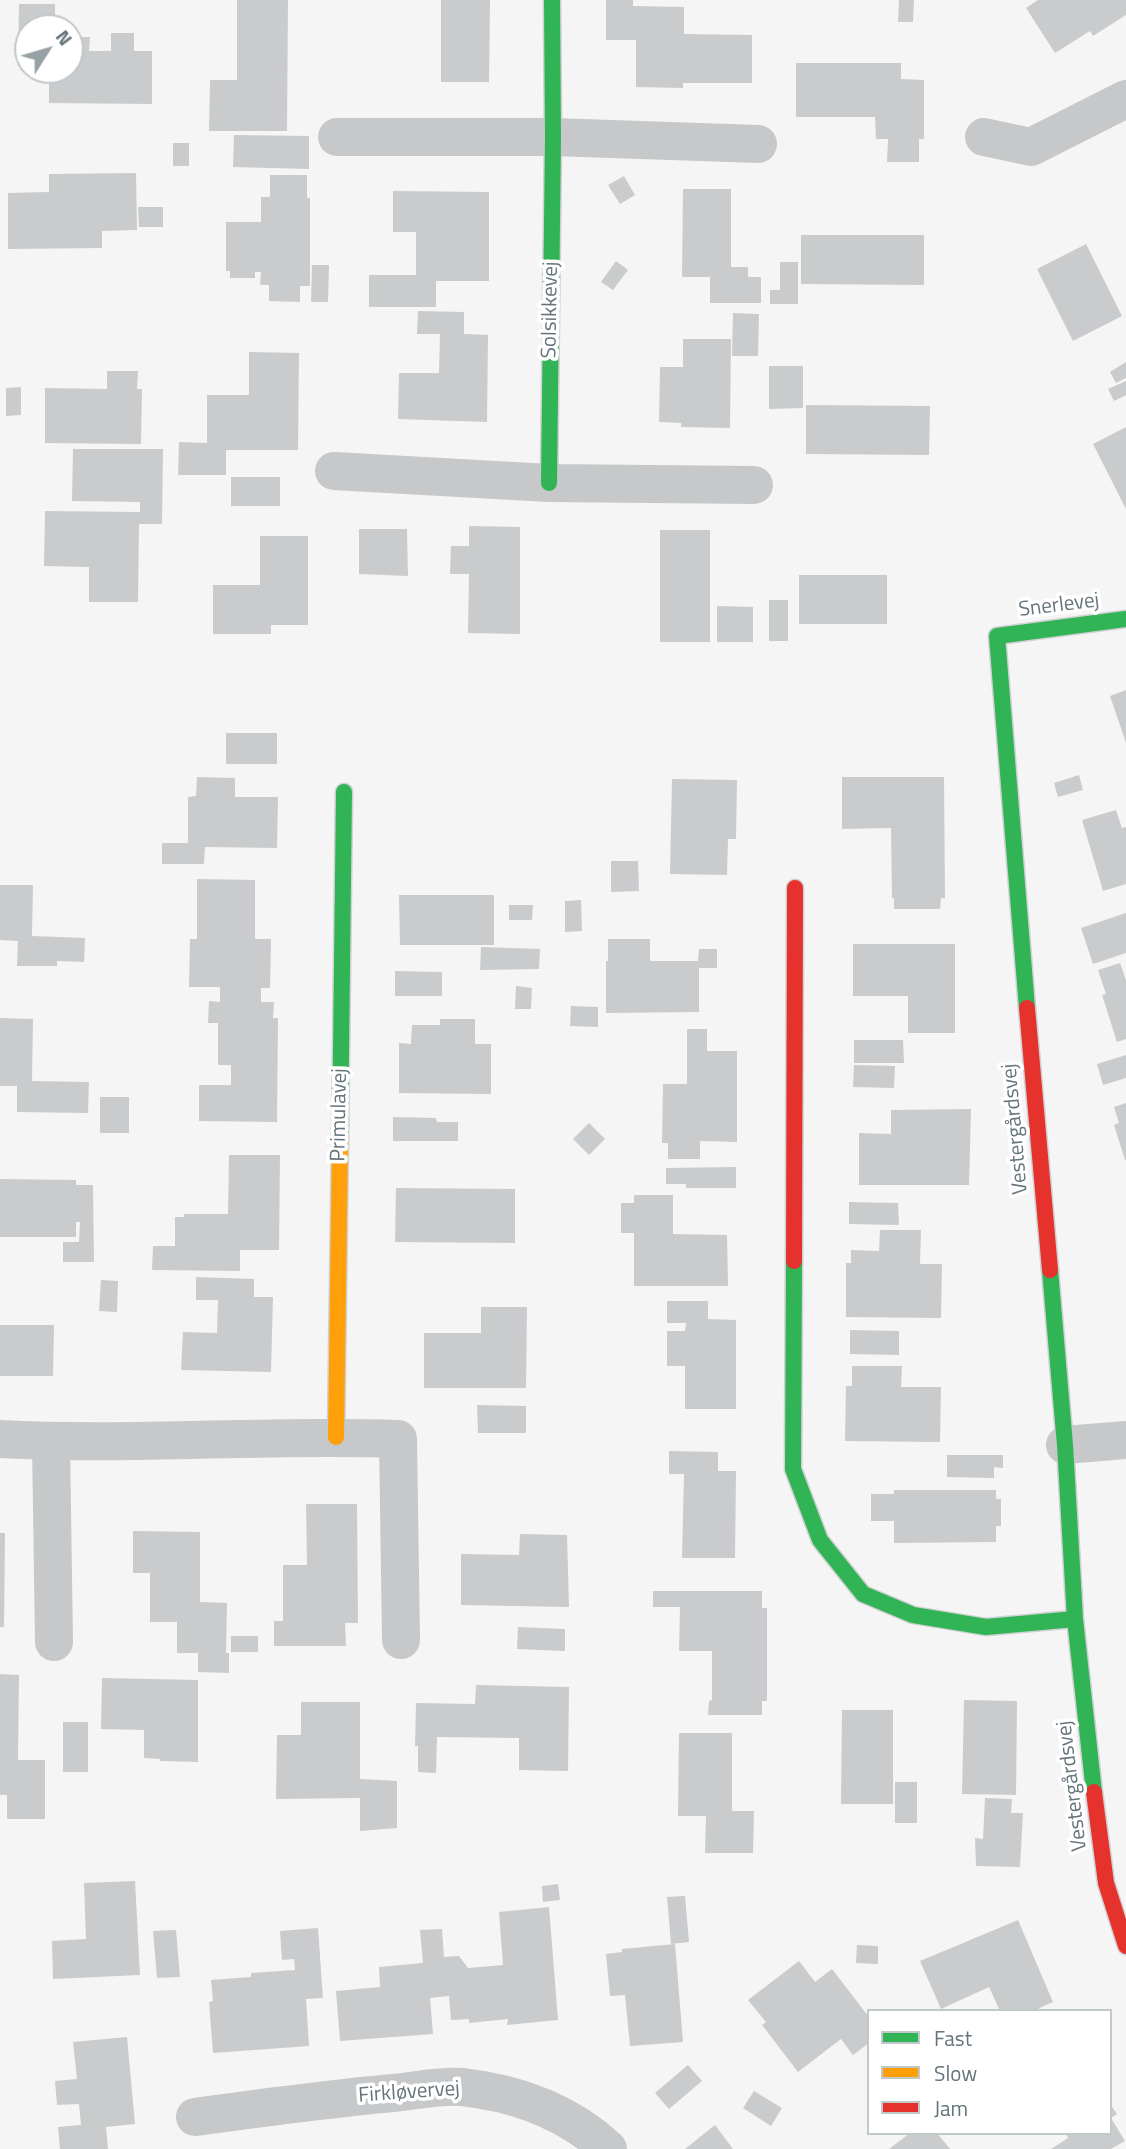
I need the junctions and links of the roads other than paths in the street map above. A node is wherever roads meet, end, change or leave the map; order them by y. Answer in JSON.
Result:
{"nodes":[{"id":1,"x":552,"y":0,"type":"edge"},
{"id":2,"x":1126,"y":99,"type":"edge"},
{"id":3,"x":553,"y":136,"type":"junction"},
{"id":4,"x":984,"y":136,"type":"dead end"},
{"id":5,"x":337,"y":137,"type":"dead end"},
{"id":6,"x":758,"y":144,"type":"dead end"},
{"id":7,"x":334,"y":471,"type":"dead end"},
{"id":8,"x":549,"y":483,"type":"junction"},
{"id":9,"x":754,"y":485,"type":"dead end"},
{"id":10,"x":1126,"y":619,"type":"edge"},
{"id":11,"x":998,"y":636,"type":"joint"},
{"id":12,"x":344,"y":792,"type":"dead end"},
{"id":13,"x":795,"y":888,"type":"dead end"},
{"id":14,"x":336,"y":1437,"type":"junction"},
{"id":15,"x":0,"y":1439,"type":"edge"},
{"id":16,"x":1126,"y":1440,"type":"edge"},
{"id":17,"x":51,"y":1442,"type":"junction"},
{"id":18,"x":1065,"y":1445,"type":"junction"},
{"id":19,"x":1075,"y":1619,"type":"junction"},
{"id":20,"x":401,"y":1640,"type":"dead end"},
{"id":21,"x":54,"y":1642,"type":"dead end"},
{"id":22,"x":1126,"y":1946,"type":"edge"},
{"id":23,"x":195,"y":2117,"type":"dead end"},
{"id":24,"x":608,"y":2149,"type":"edge"}],
"edges":[{"from":1,"to":3,"type":"street","name":"Solsikkevej"},
{"from":2,"to":4,"type":"street"},
{"from":3,"to":5,"type":"street"},
{"from":3,"to":6,"type":"street"},
{"from":3,"to":8,"type":"street","name":"Solsikkevej"},
{"from":7,"to":8,"type":"street"},
{"from":8,"to":9,"type":"street"},
{"from":10,"to":11,"type":"street","name":"Snerlevej"},
{"from":11,"to":18,"type":"street","name":"Vestergårdsvej"},
{"from":12,"to":14,"type":"street","name":"Primulavej"},
{"from":13,"to":19,"type":"street"},
{"from":14,"to":17,"type":"street"},
{"from":14,"to":20,"type":"street"},
{"from":15,"to":17,"type":"street"},
{"from":16,"to":18,"type":"street"},
{"from":17,"to":21,"type":"street"},
{"from":18,"to":19,"type":"street","name":"Vestergårdsvej"},
{"from":19,"to":22,"type":"street","name":"Vestergårdsvej"},
{"from":23,"to":24,"type":"street","name":"Firkløvervej"}]}
